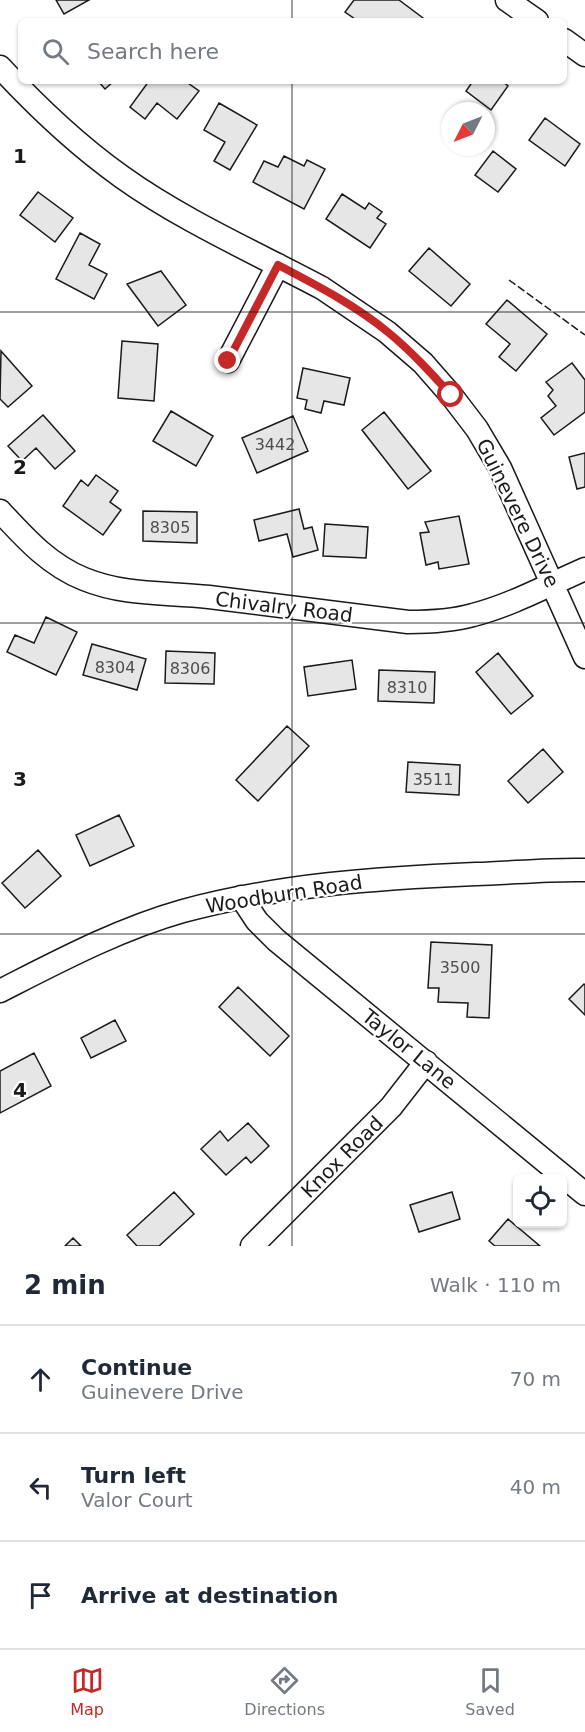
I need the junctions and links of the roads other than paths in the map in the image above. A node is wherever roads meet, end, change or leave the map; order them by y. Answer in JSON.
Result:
{"nodes":[{"id":1,"x":507,"y":0,"type":"edge"},
{"id":2,"x":533,"y":18,"type":"edge"},
{"id":3,"x":567,"y":42,"type":"edge"},
{"id":4,"x":585,"y":55,"type":"edge"},
{"id":5,"x":0,"y":67,"type":"edge"},
{"id":6,"x":278,"y":265,"type":"junction"},
{"id":7,"x":228,"y":361,"type":"dead end"},
{"id":8,"x":0,"y":511,"type":"edge"},
{"id":9,"x":585,"y":569,"type":"edge"},
{"id":10,"x":552,"y":583,"type":"junction"},
{"id":11,"x":585,"y":657,"type":"edge"},
{"id":12,"x":585,"y":870,"type":"edge"},
{"id":13,"x":241,"y":897,"type":"junction"},
{"id":14,"x":0,"y":991,"type":"edge"},
{"id":15,"x":426,"y":1062,"type":"junction"},
{"id":16,"x":585,"y":1194,"type":"edge"},
{"id":17,"x":252,"y":1246,"type":"edge"}],
"edges":[{"from":1,"to":2,"type":"street"},
{"from":3,"to":4,"type":"street"},
{"from":5,"to":6,"type":"street","name":"Guinevere Drive"},
{"from":6,"to":7,"type":"street"},
{"from":6,"to":10,"type":"street","name":"Guinevere Drive"},
{"from":8,"to":10,"type":"street","name":"Chivalry Road"},
{"from":9,"to":10,"type":"street","name":"Chivalry Road"},
{"from":10,"to":11,"type":"street","name":"Guinevere Drive"},
{"from":12,"to":13,"type":"street","name":"Woodburn Road"},
{"from":13,"to":14,"type":"street","name":"Woodburn Road"},
{"from":13,"to":15,"type":"street","name":"Taylor Lane"},
{"from":15,"to":16,"type":"street","name":"Taylor Lane"},
{"from":15,"to":17,"type":"street","name":"Knox Road"}]}
